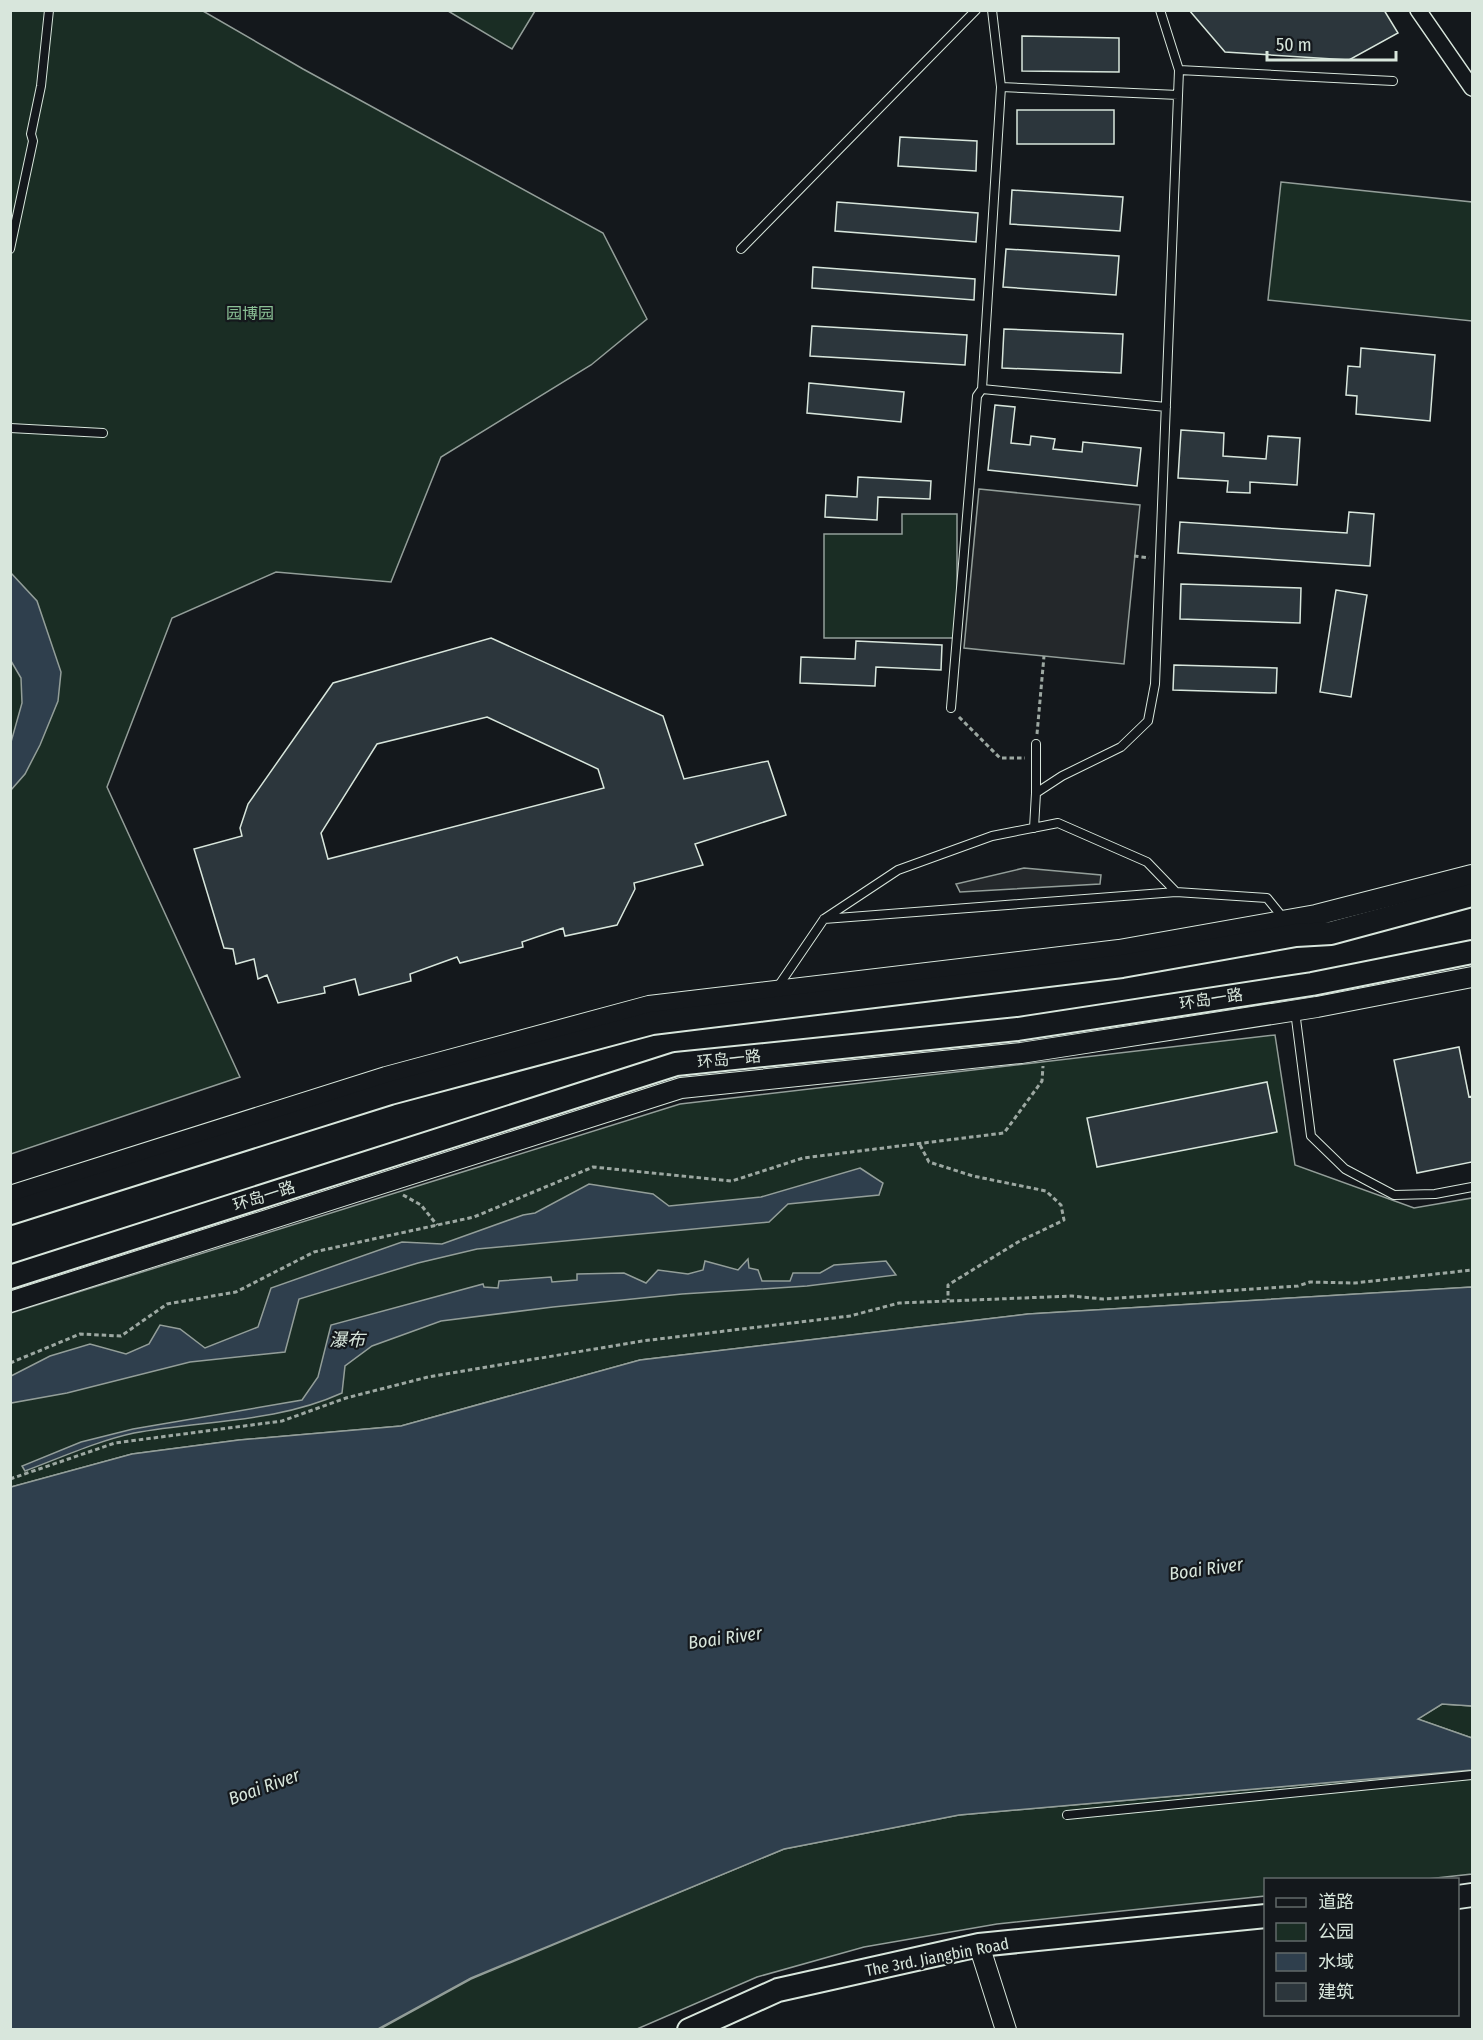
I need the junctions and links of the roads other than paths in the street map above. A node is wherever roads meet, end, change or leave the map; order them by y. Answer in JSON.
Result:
{"nodes":[{"id":1,"x":49,"y":10,"type":"edge"},
{"id":2,"x":976,"y":10,"type":"edge"},
{"id":3,"x":992,"y":10,"type":"edge"},
{"id":4,"x":1160,"y":10,"type":"edge"},
{"id":5,"x":1418,"y":10,"type":"edge"},
{"id":6,"x":1179,"y":70,"type":"junction"},
{"id":7,"x":1393,"y":81,"type":"dead end"},
{"id":8,"x":1001,"y":87,"type":"junction"},
{"id":9,"x":1473,"y":88,"type":"edge"},
{"id":10,"x":1178,"y":95,"type":"junction"},
{"id":11,"x":10,"y":249,"type":"edge"},
{"id":12,"x":741,"y":249,"type":"dead end"},
{"id":13,"x":982,"y":389,"type":"junction"},
{"id":14,"x":1166,"y":407,"type":"junction"},
{"id":15,"x":10,"y":428,"type":"edge"},
{"id":16,"x":103,"y":434,"type":"dead end"},
{"id":17,"x":951,"y":708,"type":"road end"},
{"id":18,"x":1036,"y":744,"type":"road end"},
{"id":19,"x":1036,"y":794,"type":"junction"},
{"id":20,"x":1034,"y":828,"type":"junction"},
{"id":21,"x":1473,"y":876,"type":"edge"},
{"id":22,"x":1176,"y":892,"type":"junction"},
{"id":23,"x":1473,"y":895,"type":"edge"},
{"id":24,"x":824,"y":919,"type":"junction"},
{"id":25,"x":1291,"y":928,"type":"junction"},
{"id":26,"x":1473,"y":952,"type":"edge"},
{"id":27,"x":1473,"y":977,"type":"edge"},
{"id":28,"x":768,"y":1000,"type":"junction"},
{"id":29,"x":1295,"y":1011,"type":"junction"},
{"id":30,"x":1473,"y":1187,"type":"edge"},
{"id":31,"x":10,"y":1196,"type":"edge"},
{"id":32,"x":10,"y":1213,"type":"edge"},
{"id":33,"x":10,"y":1277,"type":"edge"},
{"id":34,"x":10,"y":1302,"type":"edge"},
{"id":35,"x":1473,"y":1775,"type":"edge"},
{"id":36,"x":1067,"y":1815,"type":"dead end"},
{"id":37,"x":1264,"y":1916,"type":"edge"},
{"id":38,"x":980,"y":1945,"type":"junction"},
{"id":39,"x":689,"y":2030,"type":"edge"},
{"id":40,"x":1005,"y":2030,"type":"edge"}],
"edges":[{"from":1,"to":11,"type":"lane"},
{"from":2,"to":12,"type":"lane"},
{"from":3,"to":8,"type":"lane"},
{"from":4,"to":6,"type":"lane"},
{"from":5,"to":9,"type":"street"},
{"from":6,"to":7,"type":"lane"},
{"from":6,"to":10,"type":"lane"},
{"from":8,"to":10,"type":"lane"},
{"from":8,"to":13,"type":"lane"},
{"from":10,"to":14,"type":"lane"},
{"from":13,"to":14,"type":"lane"},
{"from":13,"to":17,"type":"lane"},
{"from":14,"to":19,"type":"lane"},
{"from":15,"to":16,"type":"lane"},
{"from":18,"to":19,"type":"lane"},
{"from":19,"to":20,"type":"lane"},
{"from":20,"to":22,"type":"lane"},
{"from":20,"to":24,"type":"lane"},
{"from":21,"to":25,"type":"street"},
{"from":22,"to":24,"type":"lane"},
{"from":22,"to":25,"type":"lane"},
{"from":23,"to":25,"type":"main road"},
{"from":24,"to":28,"type":"lane"},
{"from":25,"to":28,"type":"main road"},
{"from":26,"to":33,"type":"main road","name":"环岛一路"},
{"from":27,"to":29,"type":"street"},
{"from":28,"to":31,"type":"street"},
{"from":28,"to":32,"type":"main road"},
{"from":29,"to":30,"type":"lane"},
{"from":29,"to":34,"type":"street"},
{"from":35,"to":36,"type":"lane"},
{"from":37,"to":38,"type":"main road","name":"The 3rd. Jiangbin Road"},
{"from":38,"to":39,"type":"main road","name":"The 3rd. Jiangbin Road"},
{"from":38,"to":40,"type":"street"}]}
